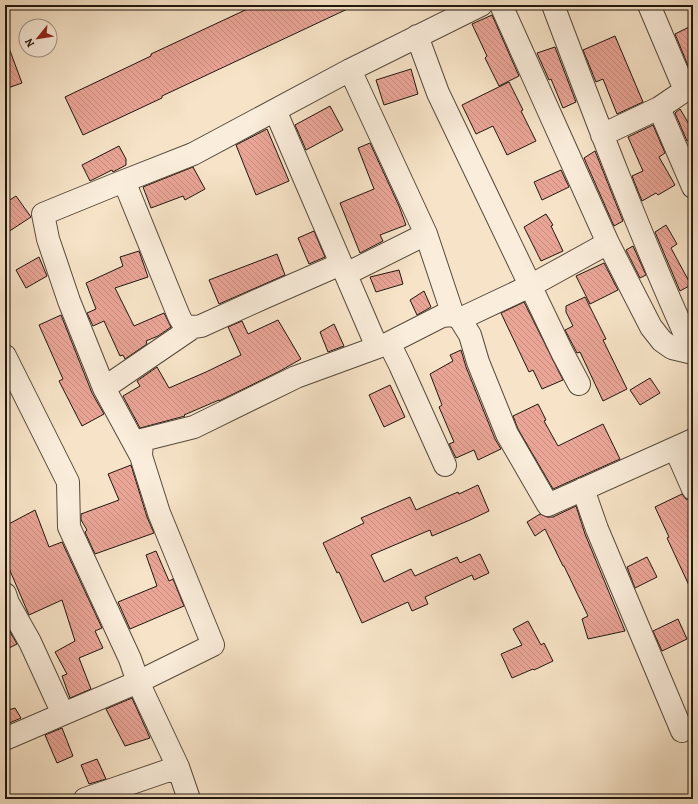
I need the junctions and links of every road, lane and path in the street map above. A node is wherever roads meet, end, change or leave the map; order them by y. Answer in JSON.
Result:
{"nodes":[{"id":1,"x":481,"y":5,"type":"edge"},
{"id":2,"x":501,"y":5,"type":"edge"},
{"id":3,"x":553,"y":5,"type":"edge"},
{"id":4,"x":649,"y":5,"type":"edge"},
{"id":5,"x":417,"y":36,"type":"junction"},
{"id":6,"x":350,"y":70,"type":"junction"},
{"id":7,"x":689,"y":87,"type":"edge"},
{"id":8,"x":659,"y":108,"type":"junction"},
{"id":9,"x":275,"y":110,"type":"junction"},
{"id":10,"x":602,"y":134,"type":"junction"},
{"id":11,"x":124,"y":181,"type":"junction"},
{"id":12,"x":693,"y":187,"type":"edge"},
{"id":13,"x":426,"y":234,"type":"junction"},
{"id":14,"x":608,"y":243,"type":"junction"},
{"id":15,"x":344,"y":269,"type":"junction"},
{"id":16,"x":530,"y":286,"type":"junction"},
{"id":17,"x":457,"y":318,"type":"junction"},
{"id":18,"x":192,"y":328,"type":"junction"},
{"id":19,"x":383,"y":345,"type":"junction"},
{"id":20,"x":693,"y":352,"type":"edge"},
{"id":21,"x":5,"y":356,"type":"edge"},
{"id":22,"x":579,"y":384,"type":"dead end"},
{"id":23,"x":104,"y":388,"type":"junction"},
{"id":24,"x":684,"y":444,"type":"edge"},
{"id":25,"x":141,"y":456,"type":"junction"},
{"id":26,"x":445,"y":465,"type":"dead end"},
{"id":27,"x":583,"y":489,"type":"junction"},
{"id":28,"x":693,"y":489,"type":"edge"},
{"id":29,"x":5,"y":594,"type":"edge"},
{"id":30,"x":138,"y":682,"type":"junction"},
{"id":31,"x":63,"y":714,"type":"junction"},
{"id":32,"x":682,"y":731,"type":"dead end"},
{"id":33,"x":5,"y":739,"type":"edge"},
{"id":34,"x":178,"y":767,"type":"junction"},
{"id":35,"x":85,"y":799,"type":"edge"},
{"id":36,"x":189,"y":799,"type":"edge"}],
"edges":[{"from":1,"to":5,"type":"street"},
{"from":2,"to":14,"type":"street"},
{"from":3,"to":10,"type":"street"},
{"from":4,"to":7,"type":"street"},
{"from":5,"to":6,"type":"street"},
{"from":5,"to":16,"type":"street"},
{"from":6,"to":9,"type":"street"},
{"from":6,"to":13,"type":"street"},
{"from":7,"to":8,"type":"street"},
{"from":8,"to":10,"type":"street"},
{"from":8,"to":12,"type":"street"},
{"from":9,"to":11,"type":"street"},
{"from":9,"to":15,"type":"street"},
{"from":10,"to":20,"type":"street"},
{"from":11,"to":18,"type":"street"},
{"from":11,"to":23,"type":"street"},
{"from":13,"to":15,"type":"street"},
{"from":13,"to":17,"type":"street"},
{"from":14,"to":16,"type":"street"},
{"from":14,"to":20,"type":"street"},
{"from":15,"to":18,"type":"street"},
{"from":15,"to":19,"type":"street"},
{"from":16,"to":17,"type":"street"},
{"from":16,"to":22,"type":"street"},
{"from":17,"to":19,"type":"street"},
{"from":17,"to":27,"type":"street"},
{"from":18,"to":23,"type":"street"},
{"from":19,"to":25,"type":"street"},
{"from":19,"to":26,"type":"street"},
{"from":21,"to":30,"type":"street"},
{"from":23,"to":25,"type":"street"},
{"from":24,"to":27,"type":"street"},
{"from":24,"to":28,"type":"street"},
{"from":25,"to":30,"type":"street"},
{"from":27,"to":32,"type":"street"},
{"from":29,"to":31,"type":"street"},
{"from":30,"to":31,"type":"street"},
{"from":30,"to":34,"type":"street"},
{"from":31,"to":33,"type":"street"},
{"from":34,"to":35,"type":"street"},
{"from":34,"to":36,"type":"street"}]}
